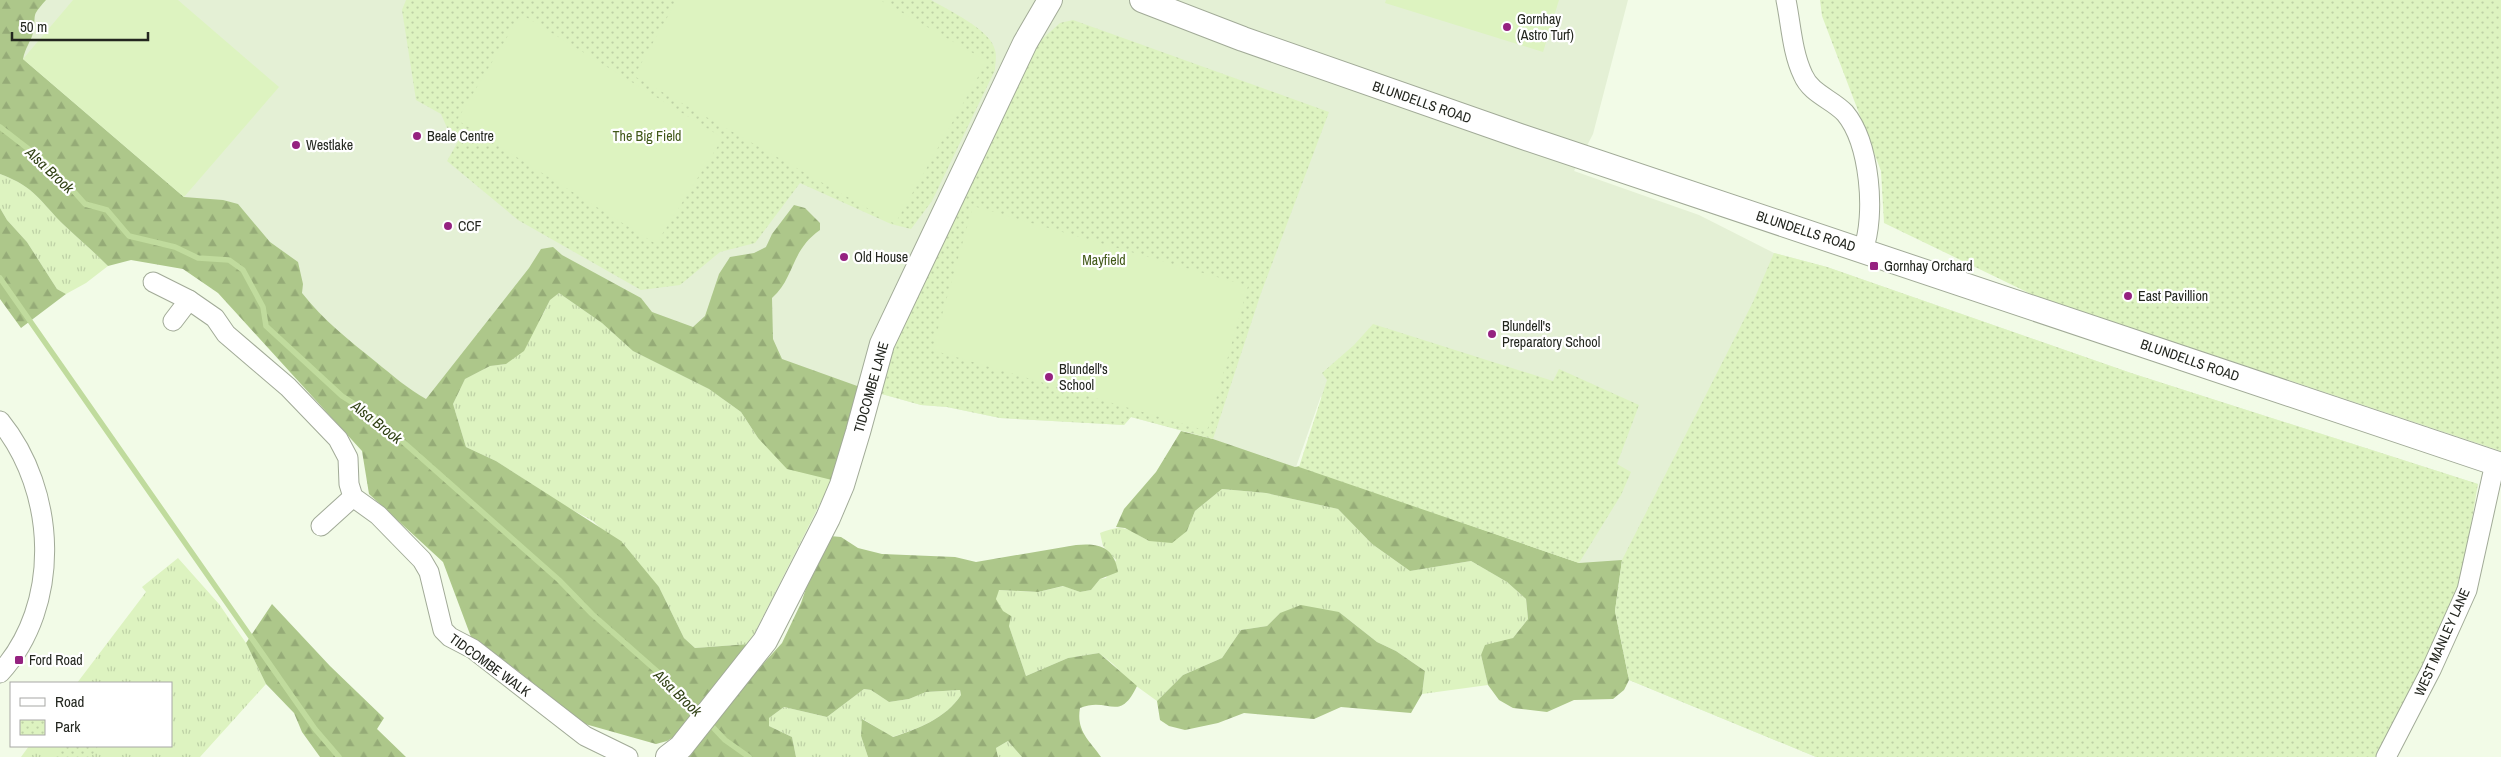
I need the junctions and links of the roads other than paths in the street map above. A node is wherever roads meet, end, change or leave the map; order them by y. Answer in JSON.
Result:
{"nodes":[{"id":1,"x":1050,"y":0,"type":"edge"},
{"id":2,"x":1142,"y":0,"type":"edge"},
{"id":3,"x":1786,"y":0,"type":"edge"},
{"id":4,"x":1863,"y":250,"type":"junction"},
{"id":5,"x":153,"y":282,"type":"dead end"},
{"id":6,"x":189,"y":300,"type":"junction"},
{"id":7,"x":173,"y":321,"type":"dead end"},
{"id":8,"x":0,"y":421,"type":"edge"},
{"id":9,"x":2498,"y":464,"type":"edge"},
{"id":10,"x":353,"y":497,"type":"junction"},
{"id":11,"x":321,"y":526,"type":"dead end"},
{"id":12,"x":0,"y":673,"type":"edge"},
{"id":13,"x":628,"y":757,"type":"edge"},
{"id":14,"x":668,"y":757,"type":"edge"},
{"id":15,"x":2386,"y":757,"type":"edge"}],
"edges":[{"from":1,"to":14,"type":"street","name":"TIDCOMBE LANE"},
{"from":2,"to":4,"type":"street","name":"BLUNDELLS ROAD"},
{"from":3,"to":4,"type":"street"},
{"from":4,"to":9,"type":"street","name":"BLUNDELLS ROAD"},
{"from":5,"to":6,"type":"street"},
{"from":6,"to":7,"type":"street"},
{"from":6,"to":10,"type":"street"},
{"from":8,"to":12,"type":"street"},
{"from":9,"to":15,"type":"street","name":"WEST MANLEY LANE"},
{"from":10,"to":11,"type":"street"},
{"from":10,"to":13,"type":"street","name":"TIDCOMBE WALK"}]}
